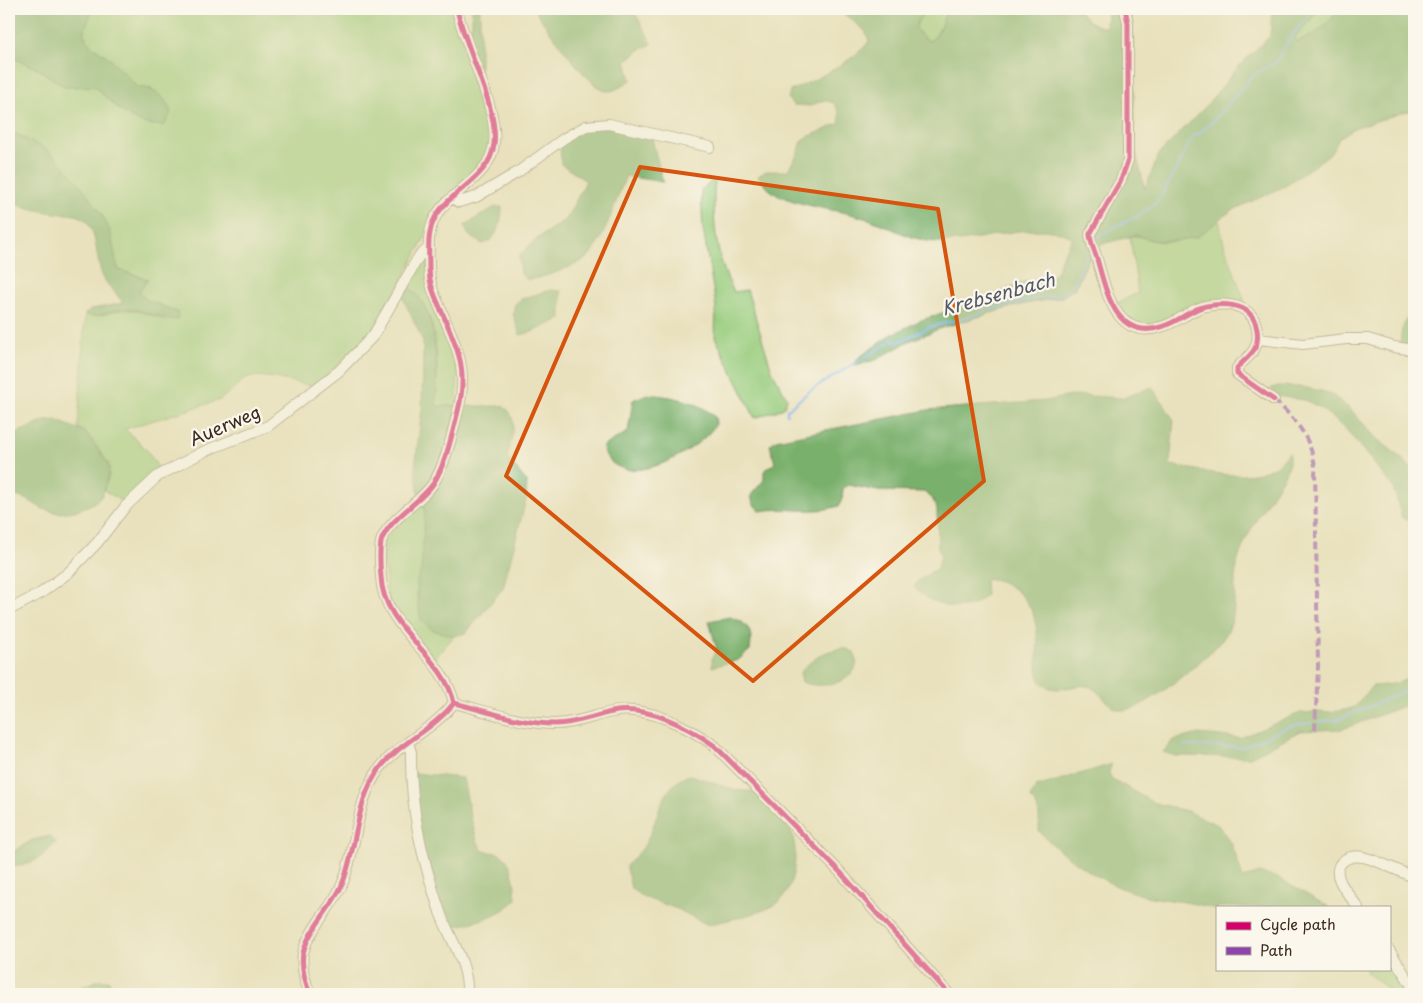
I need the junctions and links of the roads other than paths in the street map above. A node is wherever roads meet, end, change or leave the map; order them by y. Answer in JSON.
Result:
{"nodes":[{"id":1,"x":457,"y":9,"type":"edge"},
{"id":2,"x":1125,"y":9,"type":"edge"},
{"id":3,"x":710,"y":147,"type":"dead end"},
{"id":4,"x":452,"y":198,"type":"junction"},
{"id":5,"x":429,"y":248,"type":"junction"},
{"id":6,"x":1258,"y":339,"type":"junction"},
{"id":7,"x":1414,"y":350,"type":"edge"},
{"id":8,"x":1274,"y":400,"type":"dead end"},
{"id":9,"x":9,"y":610,"type":"edge"},
{"id":10,"x":454,"y":703,"type":"junction"},
{"id":11,"x":408,"y":743,"type":"junction"},
{"id":12,"x":1414,"y":877,"type":"edge"},
{"id":13,"x":1357,"y":906,"type":"edge"},
{"id":14,"x":1390,"y":952,"type":"edge"},
{"id":15,"x":1414,"y":989,"type":"edge"},
{"id":16,"x":310,"y":994,"type":"edge"},
{"id":17,"x":467,"y":994,"type":"edge"},
{"id":18,"x":948,"y":994,"type":"edge"}],
"edges":[{"from":1,"to":4,"type":"street"},
{"from":2,"to":6,"type":"street"},
{"from":3,"to":4,"type":"street"},
{"from":4,"to":5,"type":"street"},
{"from":5,"to":9,"type":"street","name":"Auerweg"},
{"from":5,"to":10,"type":"street"},
{"from":6,"to":7,"type":"street"},
{"from":6,"to":8,"type":"street"},
{"from":10,"to":11,"type":"street"},
{"from":10,"to":18,"type":"street"},
{"from":11,"to":16,"type":"street"},
{"from":11,"to":17,"type":"street"},
{"from":12,"to":13,"type":"street"},
{"from":14,"to":15,"type":"street"}]}
